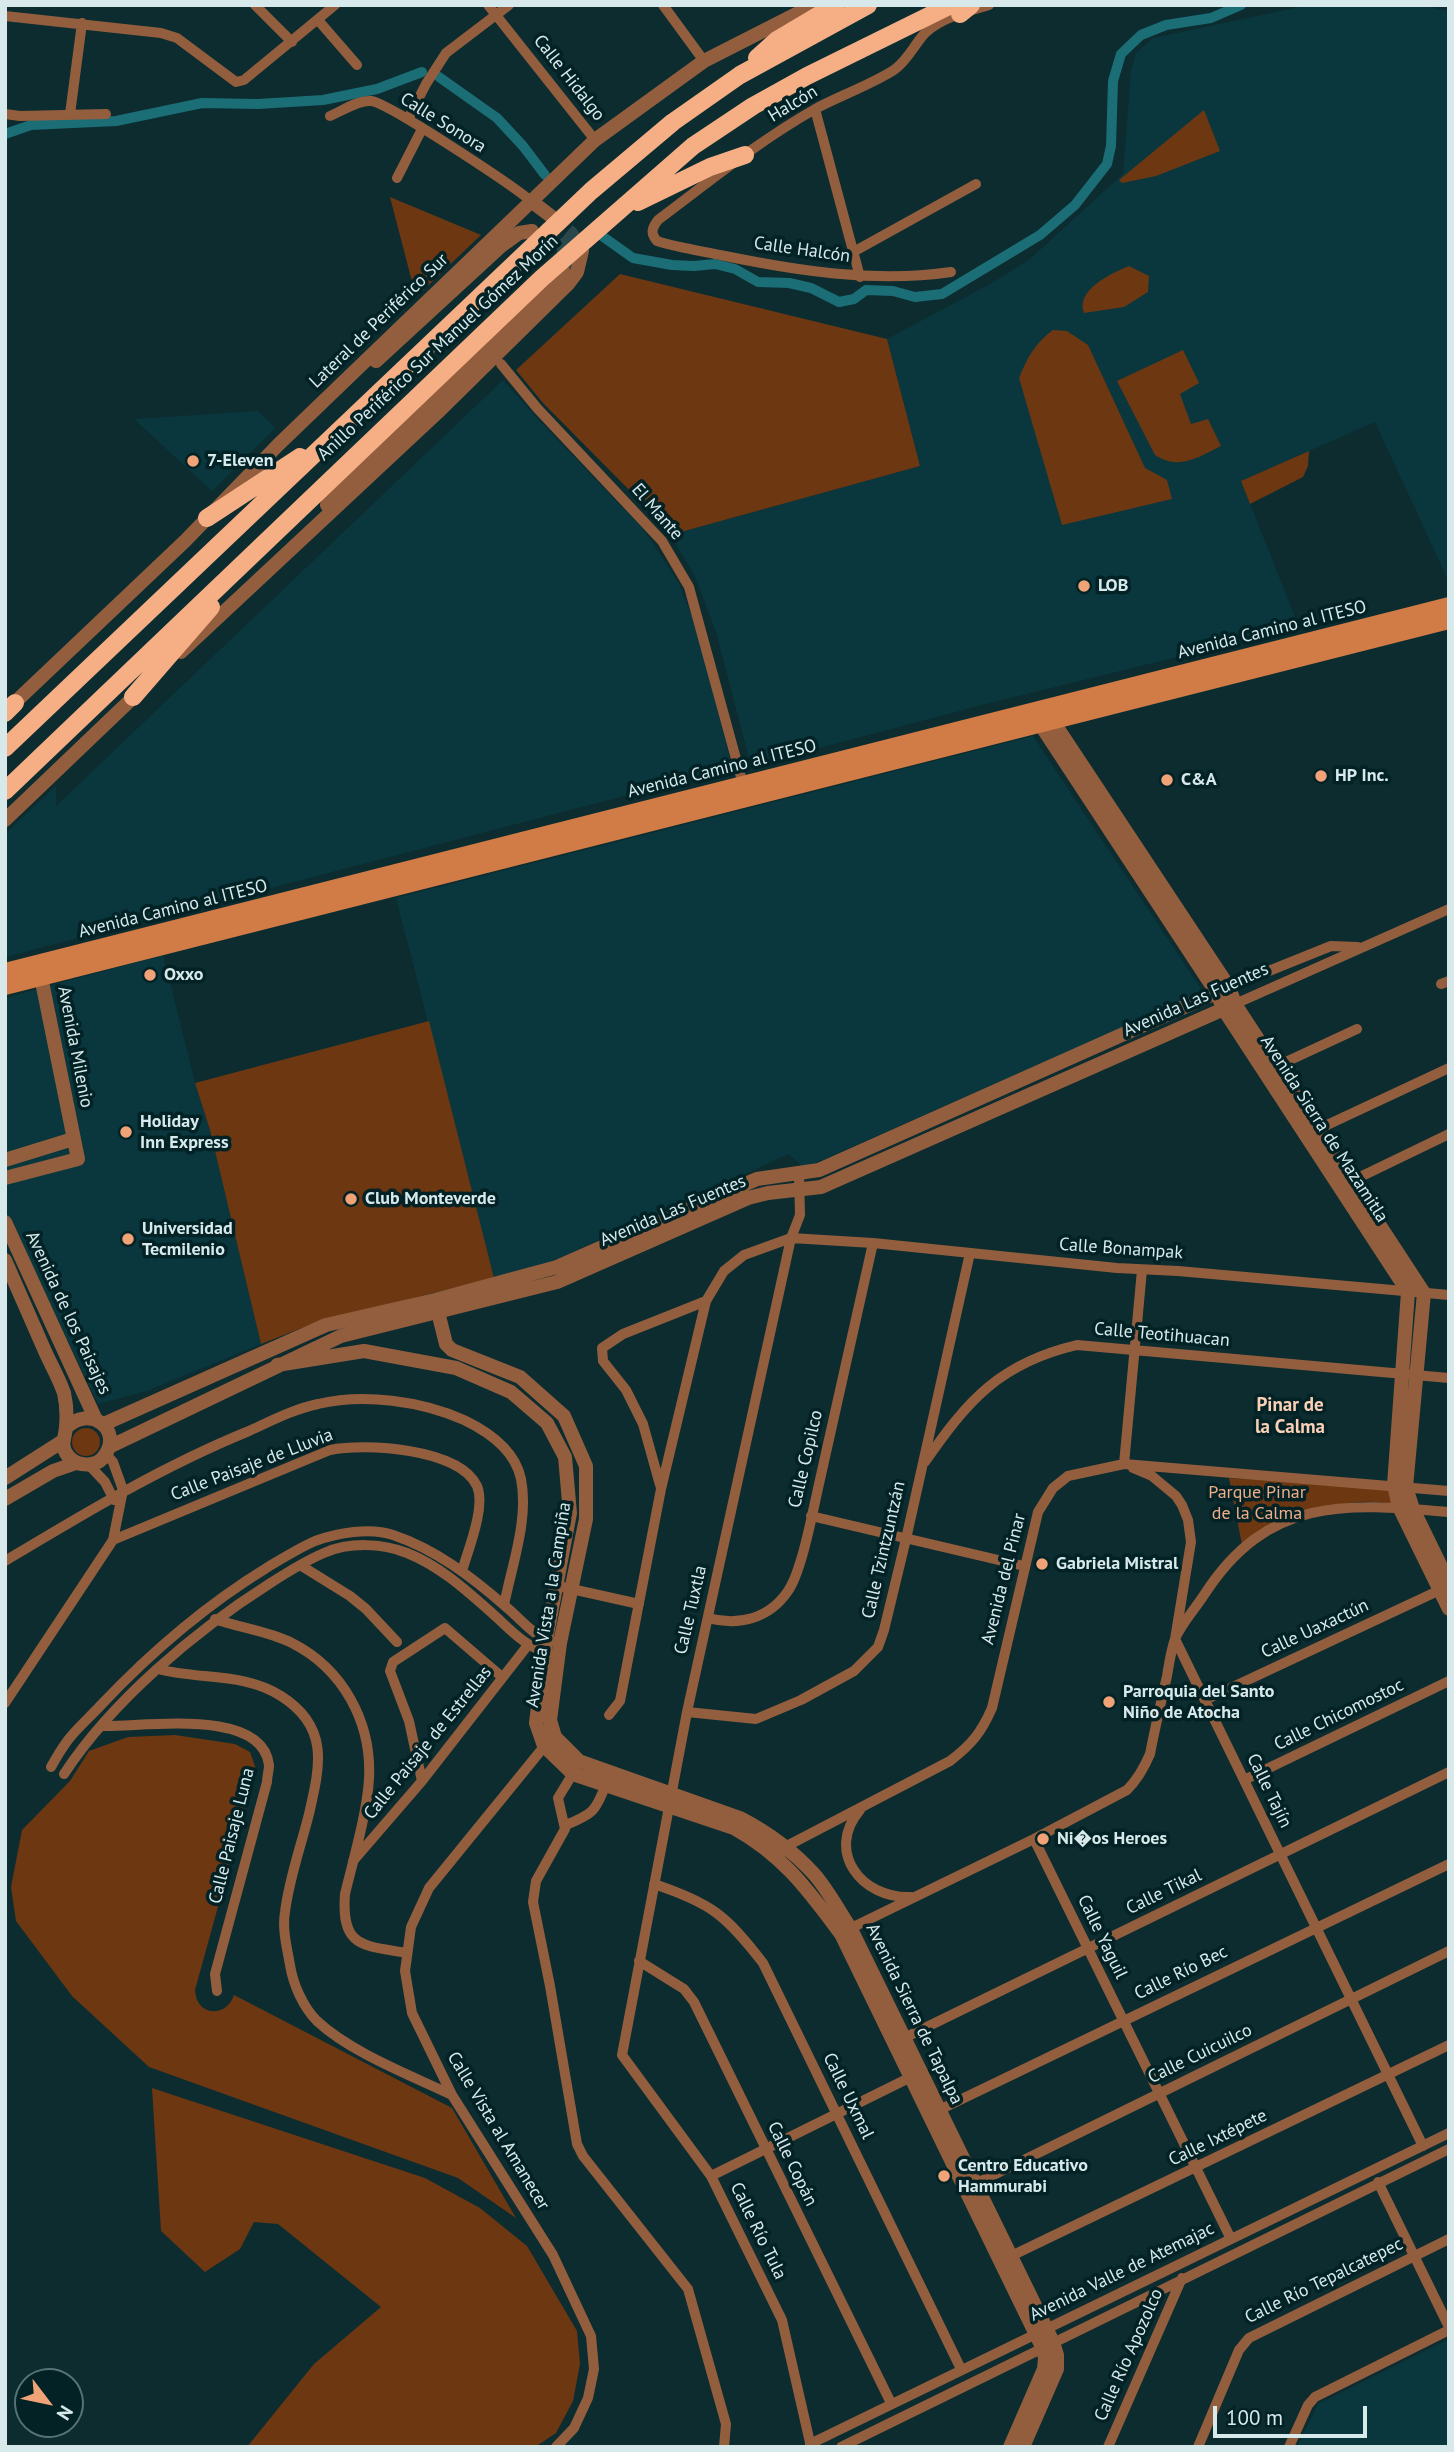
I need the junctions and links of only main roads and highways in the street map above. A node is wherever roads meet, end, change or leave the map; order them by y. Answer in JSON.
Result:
{"nodes":[{"id":1,"x":836,"y":5,"type":"edge"},
{"id":2,"x":868,"y":5,"type":"edge"},
{"id":3,"x":961,"y":8,"type":"edge"},
{"id":4,"x":740,"y":75,"type":"junction"},
{"id":5,"x":745,"y":155,"type":"road end"},
{"id":6,"x":613,"y":214,"type":"junction"},
{"id":7,"x":338,"y":431,"type":"junction"},
{"id":8,"x":294,"y":513,"type":"junction"},
{"id":9,"x":207,"y":518,"type":"road end"},
{"id":10,"x":1449,"y":605,"type":"edge"},
{"id":11,"x":1449,"y":621,"type":"edge"},
{"id":12,"x":133,"y":697,"type":"road end"},
{"id":13,"x":5,"y":748,"type":"edge"},
{"id":14,"x":5,"y":791,"type":"edge"},
{"id":15,"x":745,"y":791,"type":"junction"},
{"id":16,"x":39,"y":970,"type":"junction"},
{"id":17,"x":5,"y":971,"type":"edge"},
{"id":18,"x":5,"y":987,"type":"edge"}],
"edges":[{"from":1,"to":4,"type":"highway"},
{"from":2,"to":4,"type":"highway","name":"Anillo Periférico Sur Manuel Gómez Morín"},
{"from":3,"to":6,"type":"highway","name":"Anillo Periférico Sur Manuel Gómez Morín"},
{"from":4,"to":7,"type":"highway","name":"Anillo Periférico Sur Manuel Gómez Morín"},
{"from":5,"to":6,"type":"highway"},
{"from":6,"to":8,"type":"highway","name":"Anillo Periférico Sur Manuel Gómez Morín"},
{"from":7,"to":9,"type":"highway"},
{"from":7,"to":13,"type":"highway","name":"Anillo Periférico Sur Manuel Gómez Morín"},
{"from":8,"to":12,"type":"highway"},
{"from":8,"to":14,"type":"highway","name":"Anillo Periférico Sur Manuel Gómez Morín"},
{"from":10,"to":15,"type":"main road","name":"Avenida Camino al ITESO"},
{"from":11,"to":15,"type":"main road","name":"Avenida Camino al ITESO"},
{"from":15,"to":16,"type":"main road","name":"Avenida Camino al ITESO"},
{"from":16,"to":17,"type":"main road","name":"Avenida Camino al ITESO"},
{"from":16,"to":18,"type":"main road","name":"Avenida Camino al ITESO"}]}
